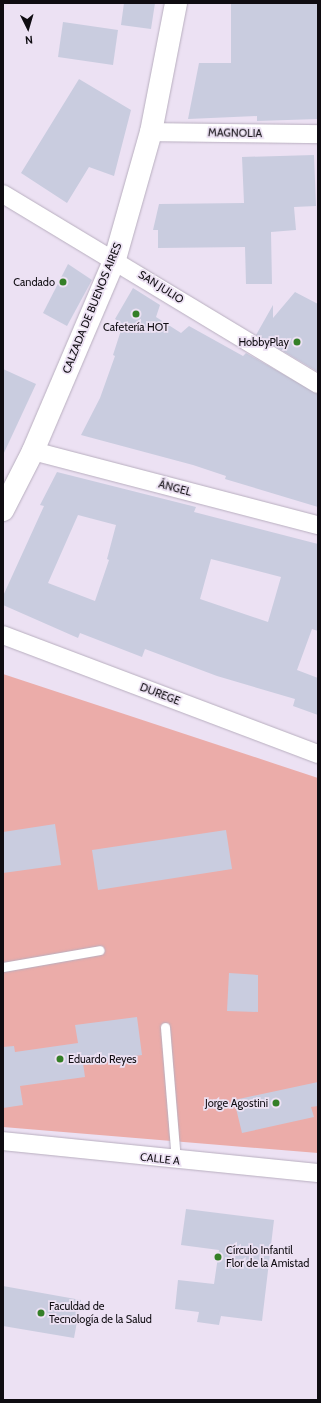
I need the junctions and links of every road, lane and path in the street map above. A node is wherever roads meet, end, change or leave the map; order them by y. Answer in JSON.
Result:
{"nodes":[{"id":1,"x":176,"y":3,"type":"edge"},
{"id":2,"x":151,"y":132,"type":"junction"},
{"id":3,"x":318,"y":134,"type":"edge"},
{"id":4,"x":3,"y":194,"type":"edge"},
{"id":5,"x":115,"y":259,"type":"junction"},
{"id":6,"x":318,"y":384,"type":"edge"},
{"id":7,"x":33,"y":451,"type":"junction"},
{"id":8,"x":3,"y":510,"type":"edge"},
{"id":9,"x":318,"y":525,"type":"edge"},
{"id":10,"x":3,"y":635,"type":"edge"},
{"id":11,"x":318,"y":754,"type":"edge"},
{"id":12,"x":100,"y":950,"type":"dead end"},
{"id":13,"x":3,"y":967,"type":"edge"},
{"id":14,"x":166,"y":1027,"type":"dead end"},
{"id":15,"x":3,"y":1141,"type":"edge"},
{"id":16,"x":176,"y":1161,"type":"junction"},
{"id":17,"x":318,"y":1173,"type":"edge"}],
"edges":[{"from":1,"to":2,"type":"street","name":"CALZADA DE BUENOS AIRES"},
{"from":2,"to":3,"type":"street","name":"MAGNOLIA"},
{"from":2,"to":5,"type":"street","name":"CALZADA DE BUENOS AIRES"},
{"from":4,"to":5,"type":"street","name":"SAN JULIO"},
{"from":5,"to":6,"type":"street","name":"SAN JULIO"},
{"from":5,"to":7,"type":"street","name":"CALZADA DE BUENOS AIRES"},
{"from":7,"to":8,"type":"street","name":"CALZADA DE BUENOS AIRES"},
{"from":7,"to":9,"type":"street","name":"ÁNGEL"},
{"from":10,"to":11,"type":"street","name":"DUREGE"},
{"from":12,"to":13,"type":"lane"},
{"from":14,"to":16,"type":"lane"},
{"from":15,"to":16,"type":"street","name":"CALLE A"},
{"from":16,"to":17,"type":"street","name":"CALLE A"}]}
